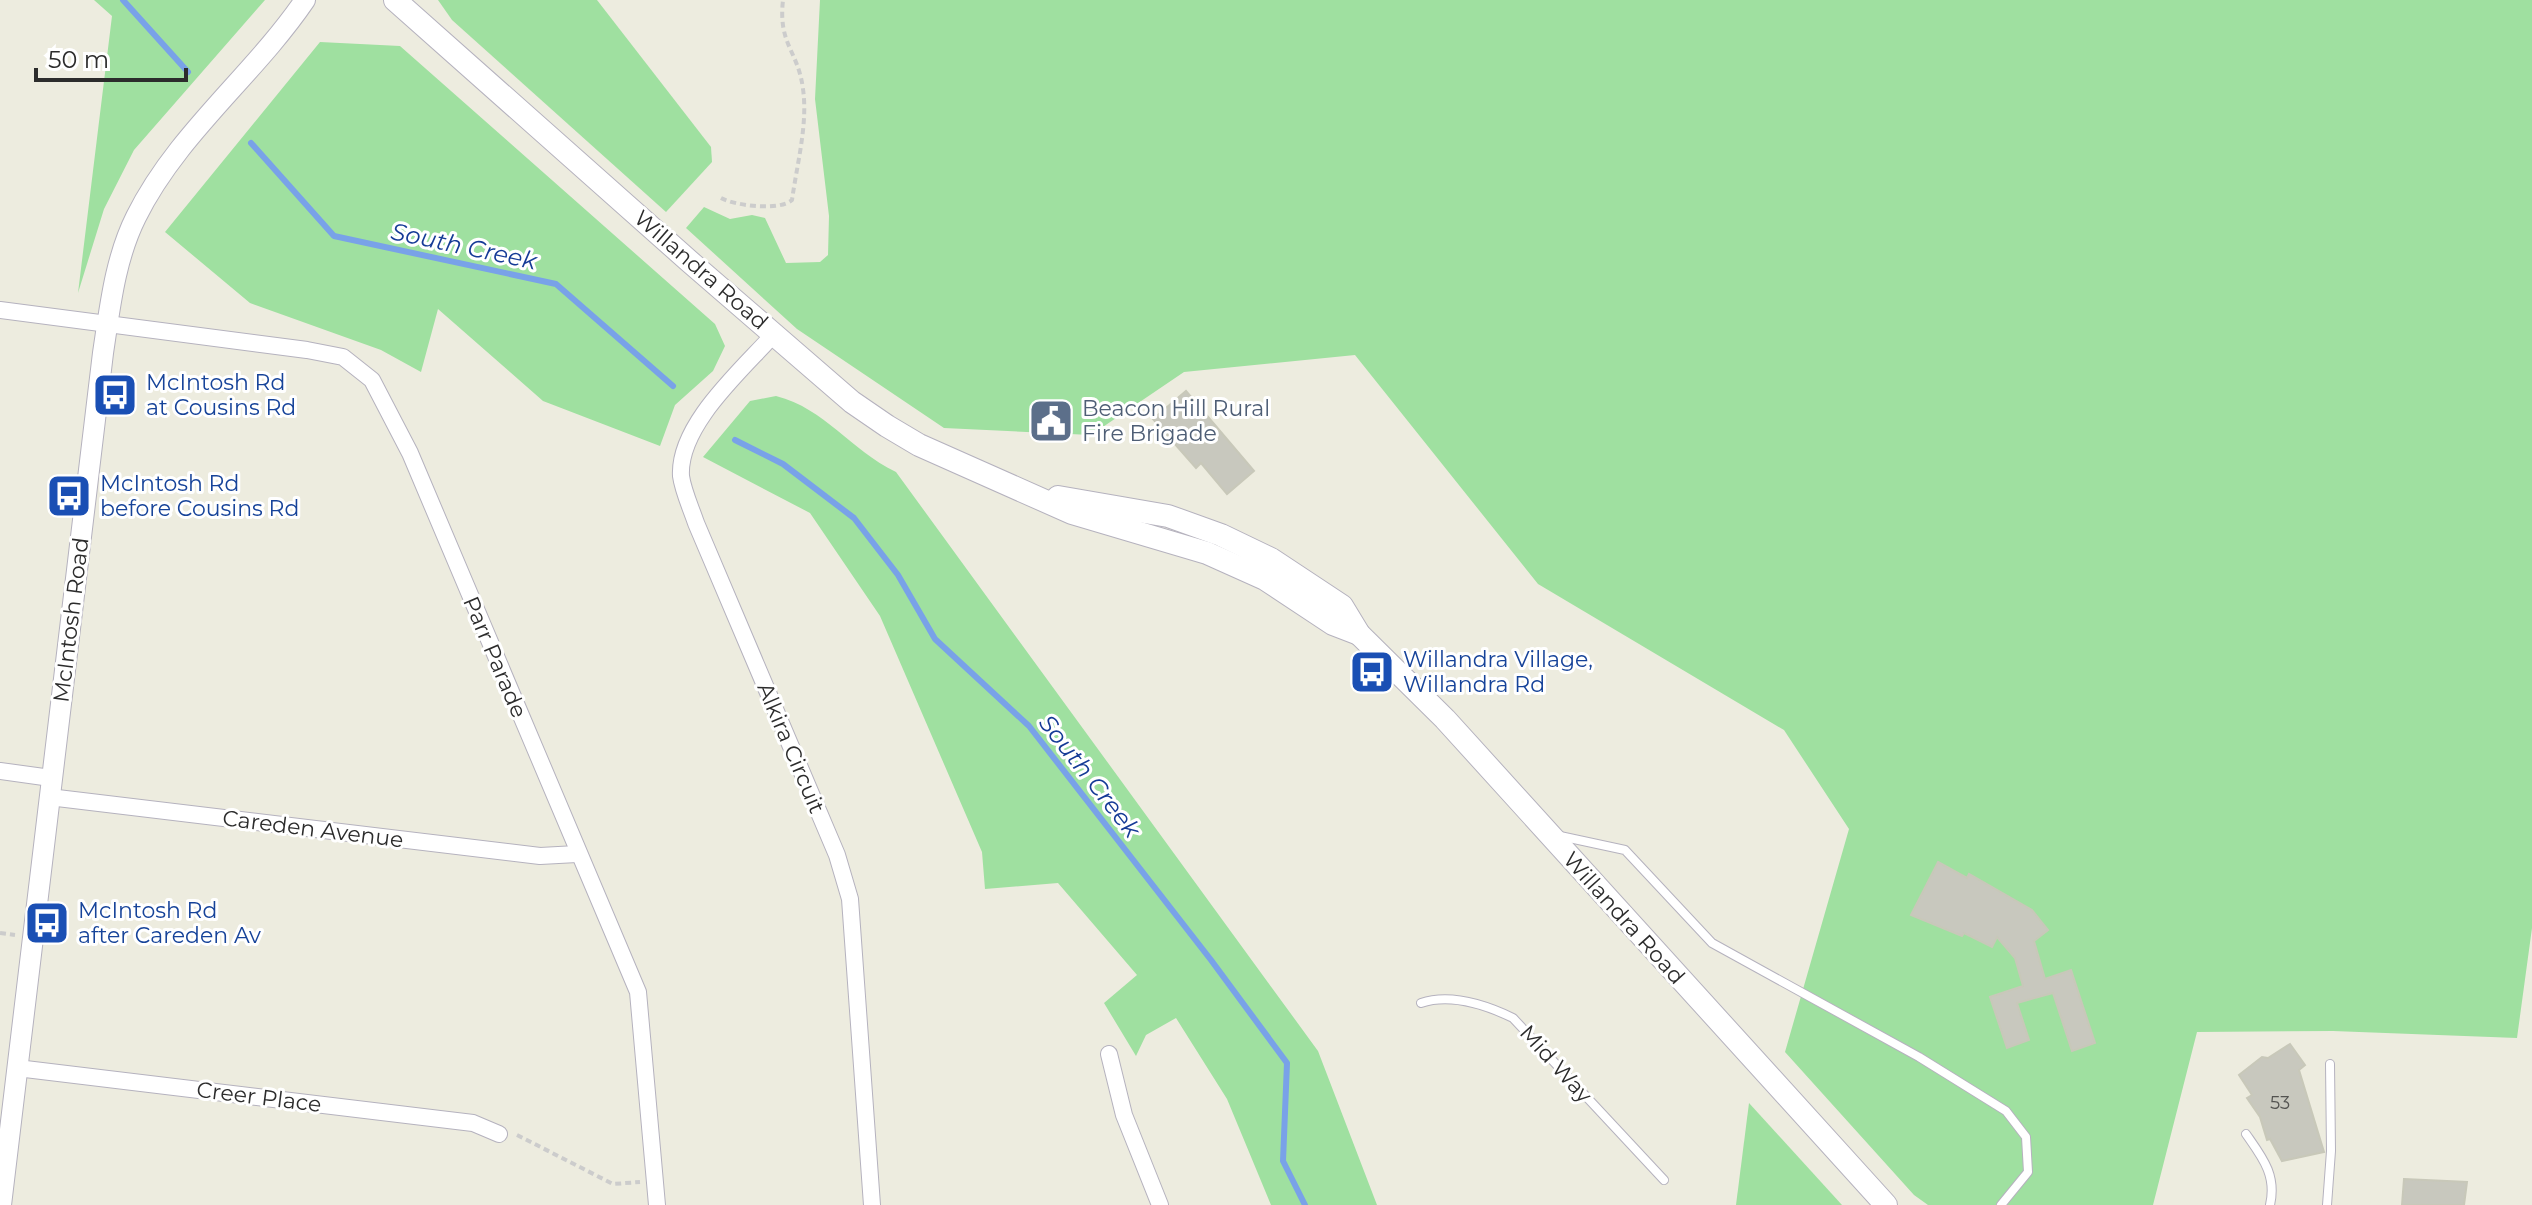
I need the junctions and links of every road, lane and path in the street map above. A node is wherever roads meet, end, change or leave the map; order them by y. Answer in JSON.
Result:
{"nodes":[{"id":1,"x":305,"y":0,"type":"edge"},
{"id":2,"x":395,"y":0,"type":"edge"},
{"id":3,"x":783,"y":0,"type":"edge"},
{"id":4,"x":721,"y":198,"type":"dead end"},
{"id":5,"x":0,"y":310,"type":"edge"},
{"id":6,"x":108,"y":323,"type":"junction"},
{"id":7,"x":774,"y":334,"type":"junction"},
{"id":8,"x":0,"y":771,"type":"edge"},
{"id":9,"x":50,"y":787,"type":"junction"},
{"id":10,"x":1546,"y":833,"type":"junction"},
{"id":11,"x":577,"y":854,"type":"junction"},
{"id":12,"x":0,"y":933,"type":"edge"},
{"id":13,"x":17,"y":935,"type":"dead end"},
{"id":14,"x":1421,"y":1003,"type":"dead end"},
{"id":15,"x":1109,"y":1054,"type":"dead end"},
{"id":16,"x":2330,"y":1064,"type":"dead end"},
{"id":17,"x":17,"y":1068,"type":"junction"},
{"id":18,"x":499,"y":1134,"type":"joint"},
{"id":19,"x":2246,"y":1134,"type":"dead end"},
{"id":20,"x":1664,"y":1180,"type":"dead end"},
{"id":21,"x":655,"y":1181,"type":"junction"},
{"id":22,"x":1,"y":1205,"type":"edge"},
{"id":23,"x":657,"y":1205,"type":"edge"},
{"id":24,"x":872,"y":1205,"type":"edge"},
{"id":25,"x":1160,"y":1205,"type":"edge"},
{"id":26,"x":1886,"y":1205,"type":"edge"},
{"id":27,"x":2001,"y":1205,"type":"edge"},
{"id":28,"x":2270,"y":1205,"type":"edge"},
{"id":29,"x":2327,"y":1205,"type":"edge"}],
"edges":[{"from":1,"to":6,"type":"street","name":"McIntosh Road"},
{"from":2,"to":7,"type":"main road","name":"Willandra Road"},
{"from":3,"to":4,"type":"path"},
{"from":5,"to":6,"type":"street","name":"Parr Parade"},
{"from":6,"to":9,"type":"street","name":"McIntosh Road"},
{"from":6,"to":11,"type":"street","name":"Parr Parade"},
{"from":7,"to":10,"type":"main road","name":"Willandra Road"},
{"from":7,"to":24,"type":"street","name":"Alkira Circuit"},
{"from":8,"to":9,"type":"street","name":"Careden Avenue"},
{"from":9,"to":11,"type":"street","name":"Careden Avenue"},
{"from":9,"to":17,"type":"street","name":"McIntosh Road"},
{"from":10,"to":26,"type":"main road","name":"Willandra Road"},
{"from":10,"to":27,"type":"lane"},
{"from":11,"to":21,"type":"street","name":"Parr Parade"},
{"from":12,"to":13,"type":"path"},
{"from":14,"to":20,"type":"lane","name":"Mid Way"},
{"from":15,"to":25,"type":"street"},
{"from":16,"to":29,"type":"lane"},
{"from":17,"to":18,"type":"street","name":"Creer Place"},
{"from":17,"to":22,"type":"street","name":"McIntosh Road"},
{"from":18,"to":21,"type":"path"},
{"from":19,"to":28,"type":"lane"},
{"from":21,"to":23,"type":"street","name":"Parr Parade"}]}
